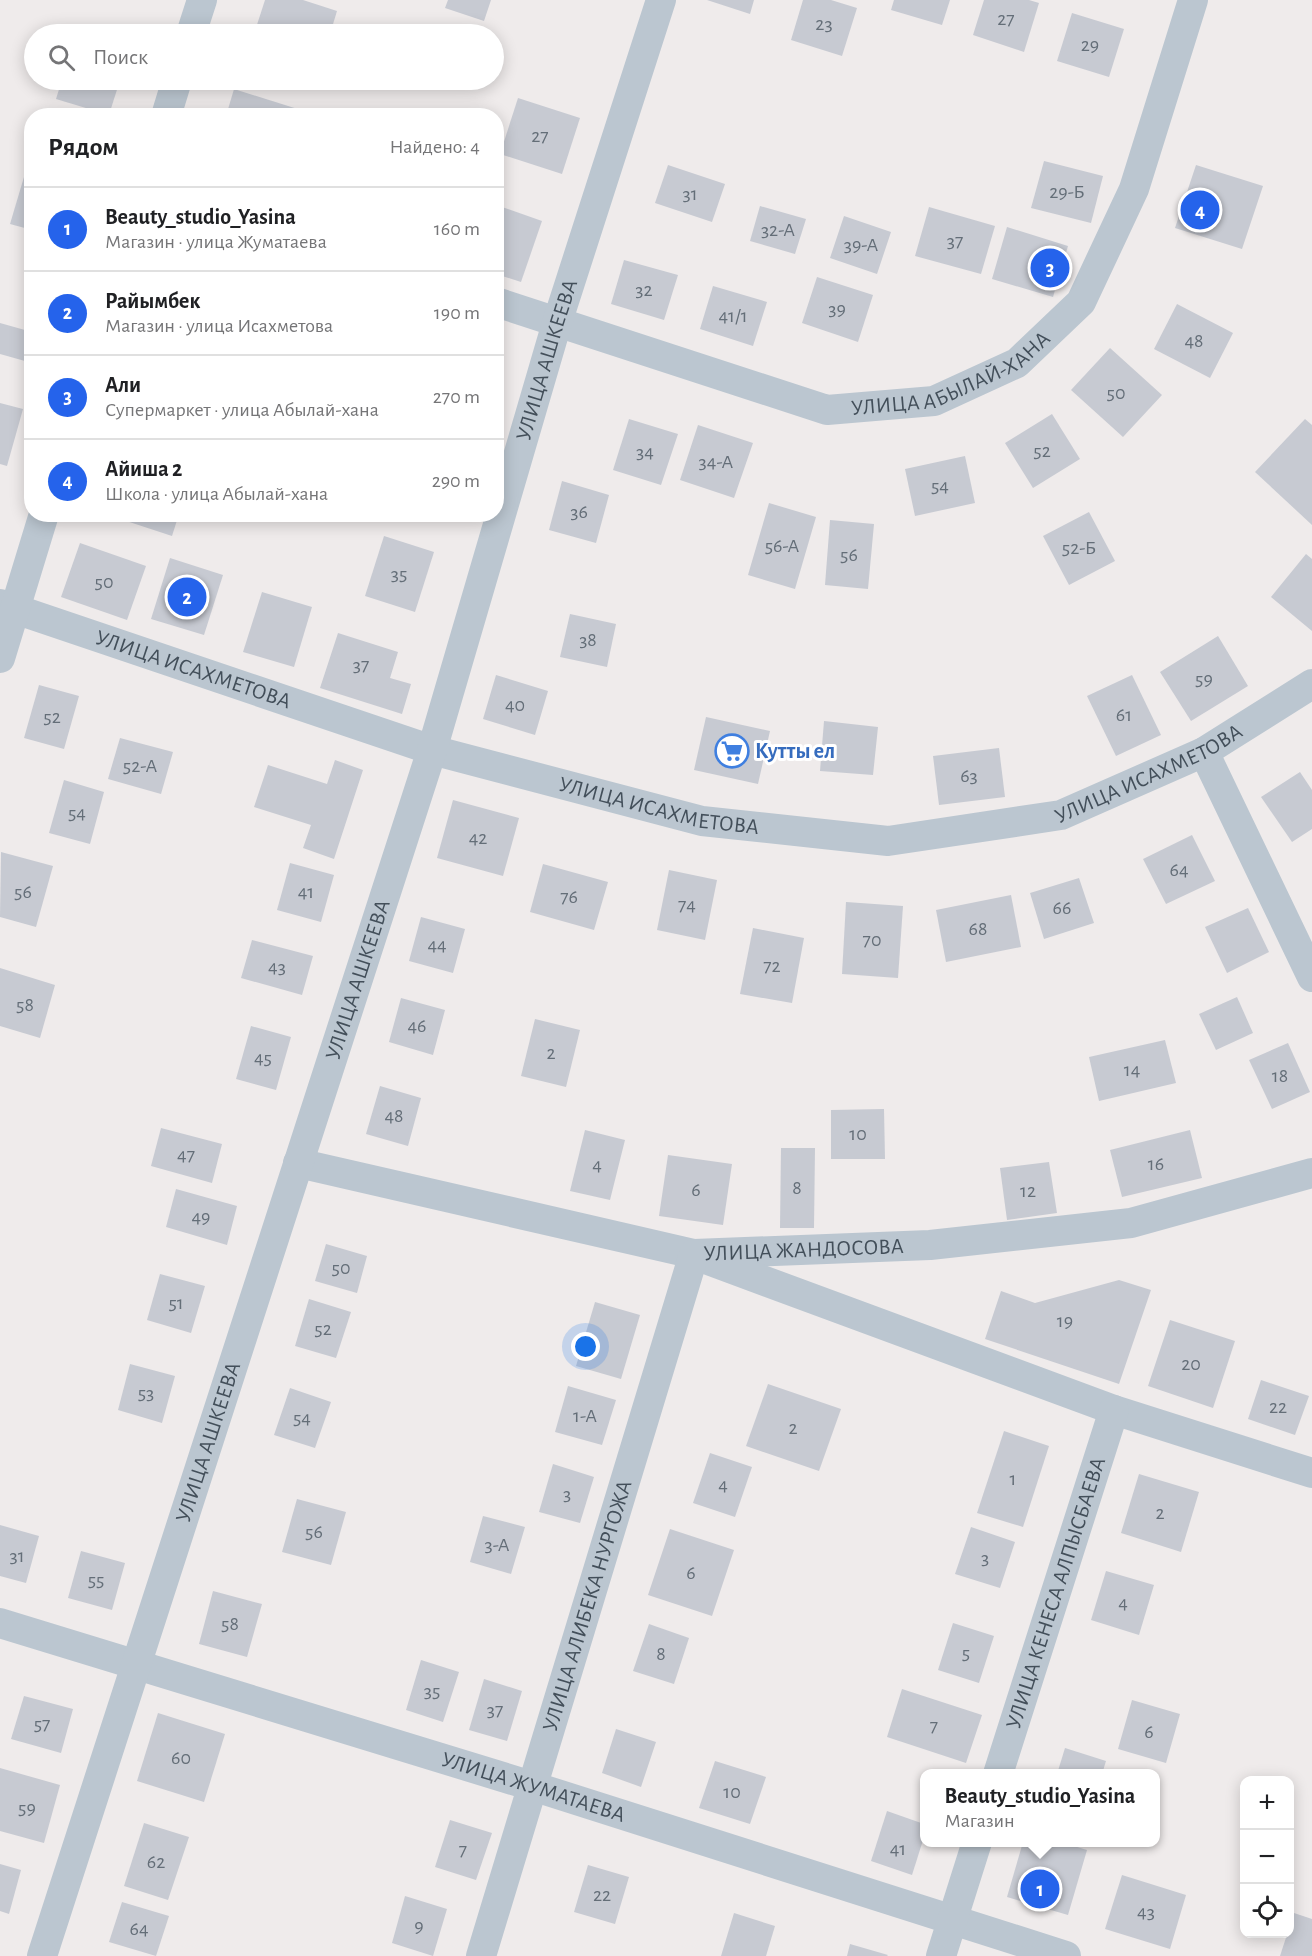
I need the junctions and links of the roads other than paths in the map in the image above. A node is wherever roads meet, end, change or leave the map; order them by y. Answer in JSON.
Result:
{"nodes":[{"id":1,"x":202,"y":0,"type":"edge"},
{"id":2,"x":662,"y":0,"type":"edge"},
{"id":3,"x":1193,"y":0,"type":"edge"},
{"id":4,"x":194,"y":24,"type":"edge"},
{"id":5,"x":174,"y":90,"type":"edge"},
{"id":6,"x":168,"y":108,"type":"edge"},
{"id":7,"x":504,"y":305,"type":"edge"},
{"id":8,"x":557,"y":324,"type":"junction"},
{"id":9,"x":504,"y":505,"type":"edge"},
{"id":10,"x":41,"y":522,"type":"edge"},
{"id":11,"x":499,"y":522,"type":"edge"},
{"id":12,"x":8,"y":606,"type":"edge"},
{"id":13,"x":0,"y":658,"type":"edge"},
{"id":14,"x":1312,"y":684,"type":"edge"},
{"id":15,"x":432,"y":750,"type":"junction"},
{"id":16,"x":1204,"y":752,"type":"junction"},
{"id":17,"x":1312,"y":977,"type":"edge"},
{"id":18,"x":298,"y":1163,"type":"junction"},
{"id":19,"x":1312,"y":1173,"type":"edge"},
{"id":20,"x":694,"y":1254,"type":"junction"},
{"id":21,"x":1114,"y":1410,"type":"junction"},
{"id":22,"x":1312,"y":1473,"type":"edge"},
{"id":23,"x":0,"y":1623,"type":"edge"},
{"id":24,"x":134,"y":1666,"type":"junction"},
{"id":25,"x":999,"y":1769,"type":"edge"},
{"id":26,"x":532,"y":1786,"type":"junction"},
{"id":27,"x":975,"y":1847,"type":"edge"},
{"id":28,"x":952,"y":1920,"type":"junction"},
{"id":29,"x":42,"y":1956,"type":"edge"},
{"id":30,"x":481,"y":1956,"type":"edge"},
{"id":31,"x":940,"y":1956,"type":"edge"},
{"id":32,"x":1066,"y":1956,"type":"edge"}],
"edges":[{"from":1,"to":4,"type":"street"},
{"from":2,"to":8,"type":"street","name":"УЛИЦА АШКЕЕВА"},
{"from":3,"to":8,"type":"street","name":"УЛИЦА АБЫЛАЙ-ХАНА"},
{"from":5,"to":6,"type":"street"},
{"from":7,"to":8,"type":"street","name":"УЛИЦА АБЫЛАЙ-ХАНА"},
{"from":8,"to":9,"type":"street","name":"УЛИЦА АШКЕЕВА"},
{"from":10,"to":12,"type":"street"},
{"from":11,"to":15,"type":"street","name":"УЛИЦА АШКЕЕВА"},
{"from":12,"to":13,"type":"street"},
{"from":12,"to":15,"type":"street","name":"УЛИЦА ИСАХМЕТОВА"},
{"from":14,"to":16,"type":"street","name":"УЛИЦА ИСАХМЕТОВА"},
{"from":15,"to":16,"type":"street","name":"УЛИЦА ИСАХМЕТОВА"},
{"from":15,"to":18,"type":"street","name":"УЛИЦА АШКЕЕВА"},
{"from":16,"to":17,"type":"street"},
{"from":18,"to":20,"type":"street","name":"УЛИЦА ЖАНДОСОВА"},
{"from":18,"to":24,"type":"street","name":"УЛИЦА АШКЕЕВА"},
{"from":19,"to":20,"type":"street","name":"УЛИЦА ЖАНДОСОВА"},
{"from":20,"to":21,"type":"street"},
{"from":20,"to":26,"type":"street","name":"УЛИЦА АЛИБЕКА НУРГОЖА"},
{"from":21,"to":22,"type":"street"},
{"from":21,"to":25,"type":"street","name":"УЛИЦА КЕНЕСА АЛПЫСБАЕВА"},
{"from":23,"to":24,"type":"street","name":"УЛИЦА ЖУМАТАЕВА"},
{"from":24,"to":26,"type":"street","name":"УЛИЦА ЖУМАТАЕВА"},
{"from":24,"to":29,"type":"street","name":"УЛИЦА АШКЕЕВА"},
{"from":26,"to":28,"type":"street","name":"УЛИЦА ЖУМАТАЕВА"},
{"from":26,"to":30,"type":"street","name":"УЛИЦА АЛИБЕКА НУРГОЖА"},
{"from":27,"to":28,"type":"street"},
{"from":28,"to":31,"type":"street"},
{"from":28,"to":32,"type":"street","name":"УЛИЦА ЖУМАТАЕВА"}]}
